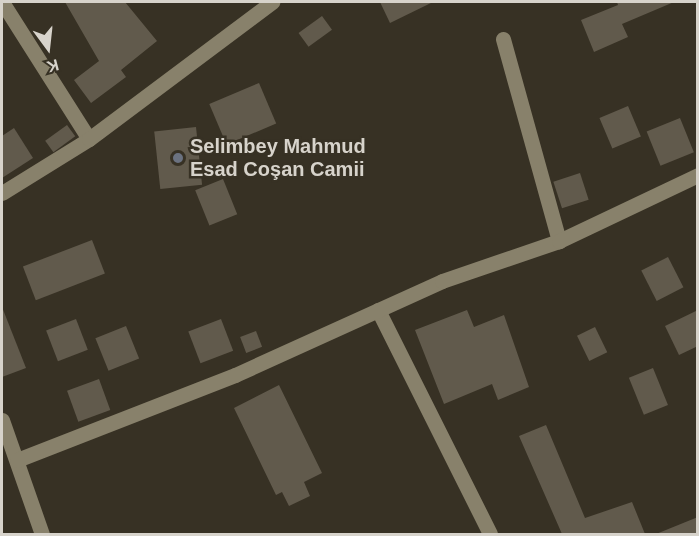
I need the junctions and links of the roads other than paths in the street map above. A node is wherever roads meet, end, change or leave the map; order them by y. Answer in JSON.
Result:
{"nodes":[{"id":1,"x":2,"y":2,"type":"edge"},
{"id":2,"x":272,"y":2,"type":"edge"},
{"id":3,"x":503,"y":39,"type":"dead end"},
{"id":4,"x":89,"y":139,"type":"junction"},
{"id":5,"x":698,"y":175,"type":"edge"},
{"id":6,"x":2,"y":193,"type":"edge"},
{"id":7,"x":559,"y":241,"type":"junction"},
{"id":8,"x":378,"y":310,"type":"junction"},
{"id":9,"x":2,"y":420,"type":"edge"},
{"id":10,"x":17,"y":460,"type":"junction"},
{"id":11,"x":42,"y":534,"type":"edge"},
{"id":12,"x":490,"y":534,"type":"edge"}],
"edges":[{"from":1,"to":4,"type":"street"},
{"from":2,"to":4,"type":"street"},
{"from":3,"to":7,"type":"street"},
{"from":4,"to":6,"type":"street"},
{"from":5,"to":7,"type":"street"},
{"from":7,"to":8,"type":"street"},
{"from":8,"to":10,"type":"street"},
{"from":8,"to":12,"type":"street"},
{"from":9,"to":10,"type":"street"},
{"from":10,"to":11,"type":"street"}]}
